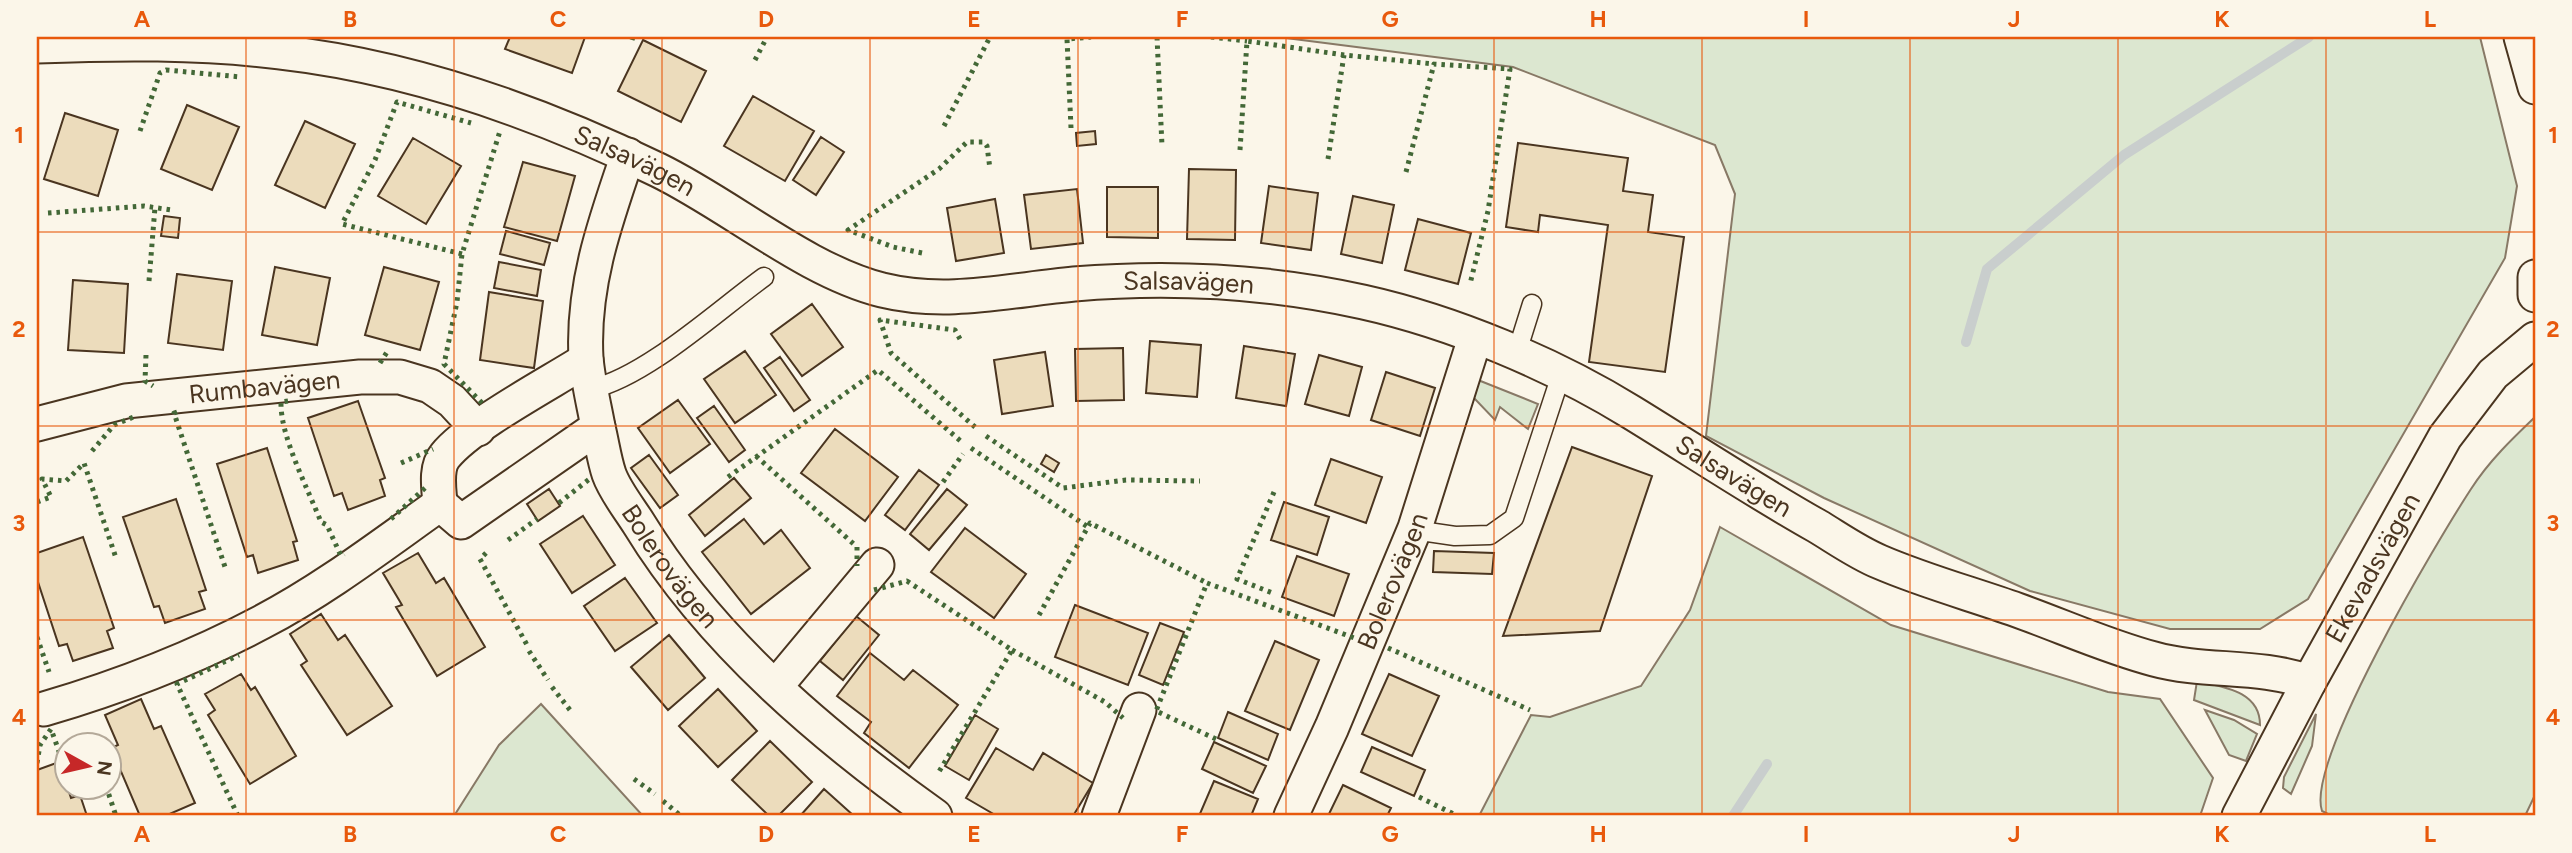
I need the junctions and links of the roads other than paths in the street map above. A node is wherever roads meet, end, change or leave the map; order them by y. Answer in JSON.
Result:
{"nodes":[{"id":1,"x":2522,"y":42,"type":"edge"},
{"id":2,"x":37,"y":46,"type":"edge"},
{"id":3,"x":2535,"y":86,"type":"edge"},
{"id":4,"x":628,"y":155,"type":"junction"},
{"id":5,"x":764,"y":276,"type":"dead end"},
{"id":6,"x":2535,"y":277,"type":"edge"},
{"id":7,"x":2535,"y":295,"type":"edge"},
{"id":8,"x":1532,"y":304,"type":"dead end"},
{"id":9,"x":1475,"y":338,"type":"junction"},
{"id":10,"x":2535,"y":339,"type":"edge"},
{"id":11,"x":1516,"y":355,"type":"junction"},
{"id":12,"x":1561,"y":374,"type":"junction"},
{"id":13,"x":589,"y":375,"type":"junction"},
{"id":14,"x":37,"y":424,"type":"edge"},
{"id":15,"x":598,"y":427,"type":"junction"},
{"id":16,"x":478,"y":429,"type":"junction"},
{"id":17,"x":440,"y":504,"type":"junction"},
{"id":18,"x":1414,"y":530,"type":"junction"},
{"id":19,"x":877,"y":565,"type":"dead end"},
{"id":20,"x":2309,"y":682,"type":"junction"},
{"id":21,"x":776,"y":685,"type":"junction"},
{"id":22,"x":1139,"y":710,"type":"dead end"},
{"id":23,"x":39,"y":712,"type":"edge"},
{"id":24,"x":935,"y":816,"type":"edge"},
{"id":25,"x":1099,"y":816,"type":"edge"},
{"id":26,"x":1291,"y":816,"type":"edge"},
{"id":27,"x":2239,"y":816,"type":"edge"}],
"edges":[{"from":1,"to":3,"type":"street"},
{"from":2,"to":4,"type":"street","name":"Salsavägen"},
{"from":4,"to":9,"type":"street","name":"Salsavägen"},
{"from":4,"to":13,"type":"street"},
{"from":5,"to":13,"type":"lane"},
{"from":6,"to":7,"type":"street"},
{"from":8,"to":11,"type":"lane"},
{"from":9,"to":11,"type":"street","name":"Salsavägen"},
{"from":9,"to":18,"type":"street","name":"Bolerovägen"},
{"from":10,"to":20,"type":"street","name":"Ekevadsvägen"},
{"from":11,"to":12,"type":"street","name":"Salsavägen"},
{"from":12,"to":18,"type":"lane"},
{"from":12,"to":20,"type":"street","name":"Salsavägen"},
{"from":13,"to":15,"type":"street"},
{"from":13,"to":16,"type":"street"},
{"from":14,"to":16,"type":"street","name":"Rumbavägen"},
{"from":15,"to":17,"type":"street"},
{"from":15,"to":21,"type":"street","name":"Bolerovägen"},
{"from":16,"to":17,"type":"street"},
{"from":17,"to":23,"type":"street"},
{"from":18,"to":26,"type":"street","name":"Bolerovägen"},
{"from":19,"to":21,"type":"street"},
{"from":20,"to":27,"type":"street","name":"Ekevadsvägen"},
{"from":21,"to":24,"type":"street","name":"Bolerovägen"},
{"from":22,"to":25,"type":"street"}]}
